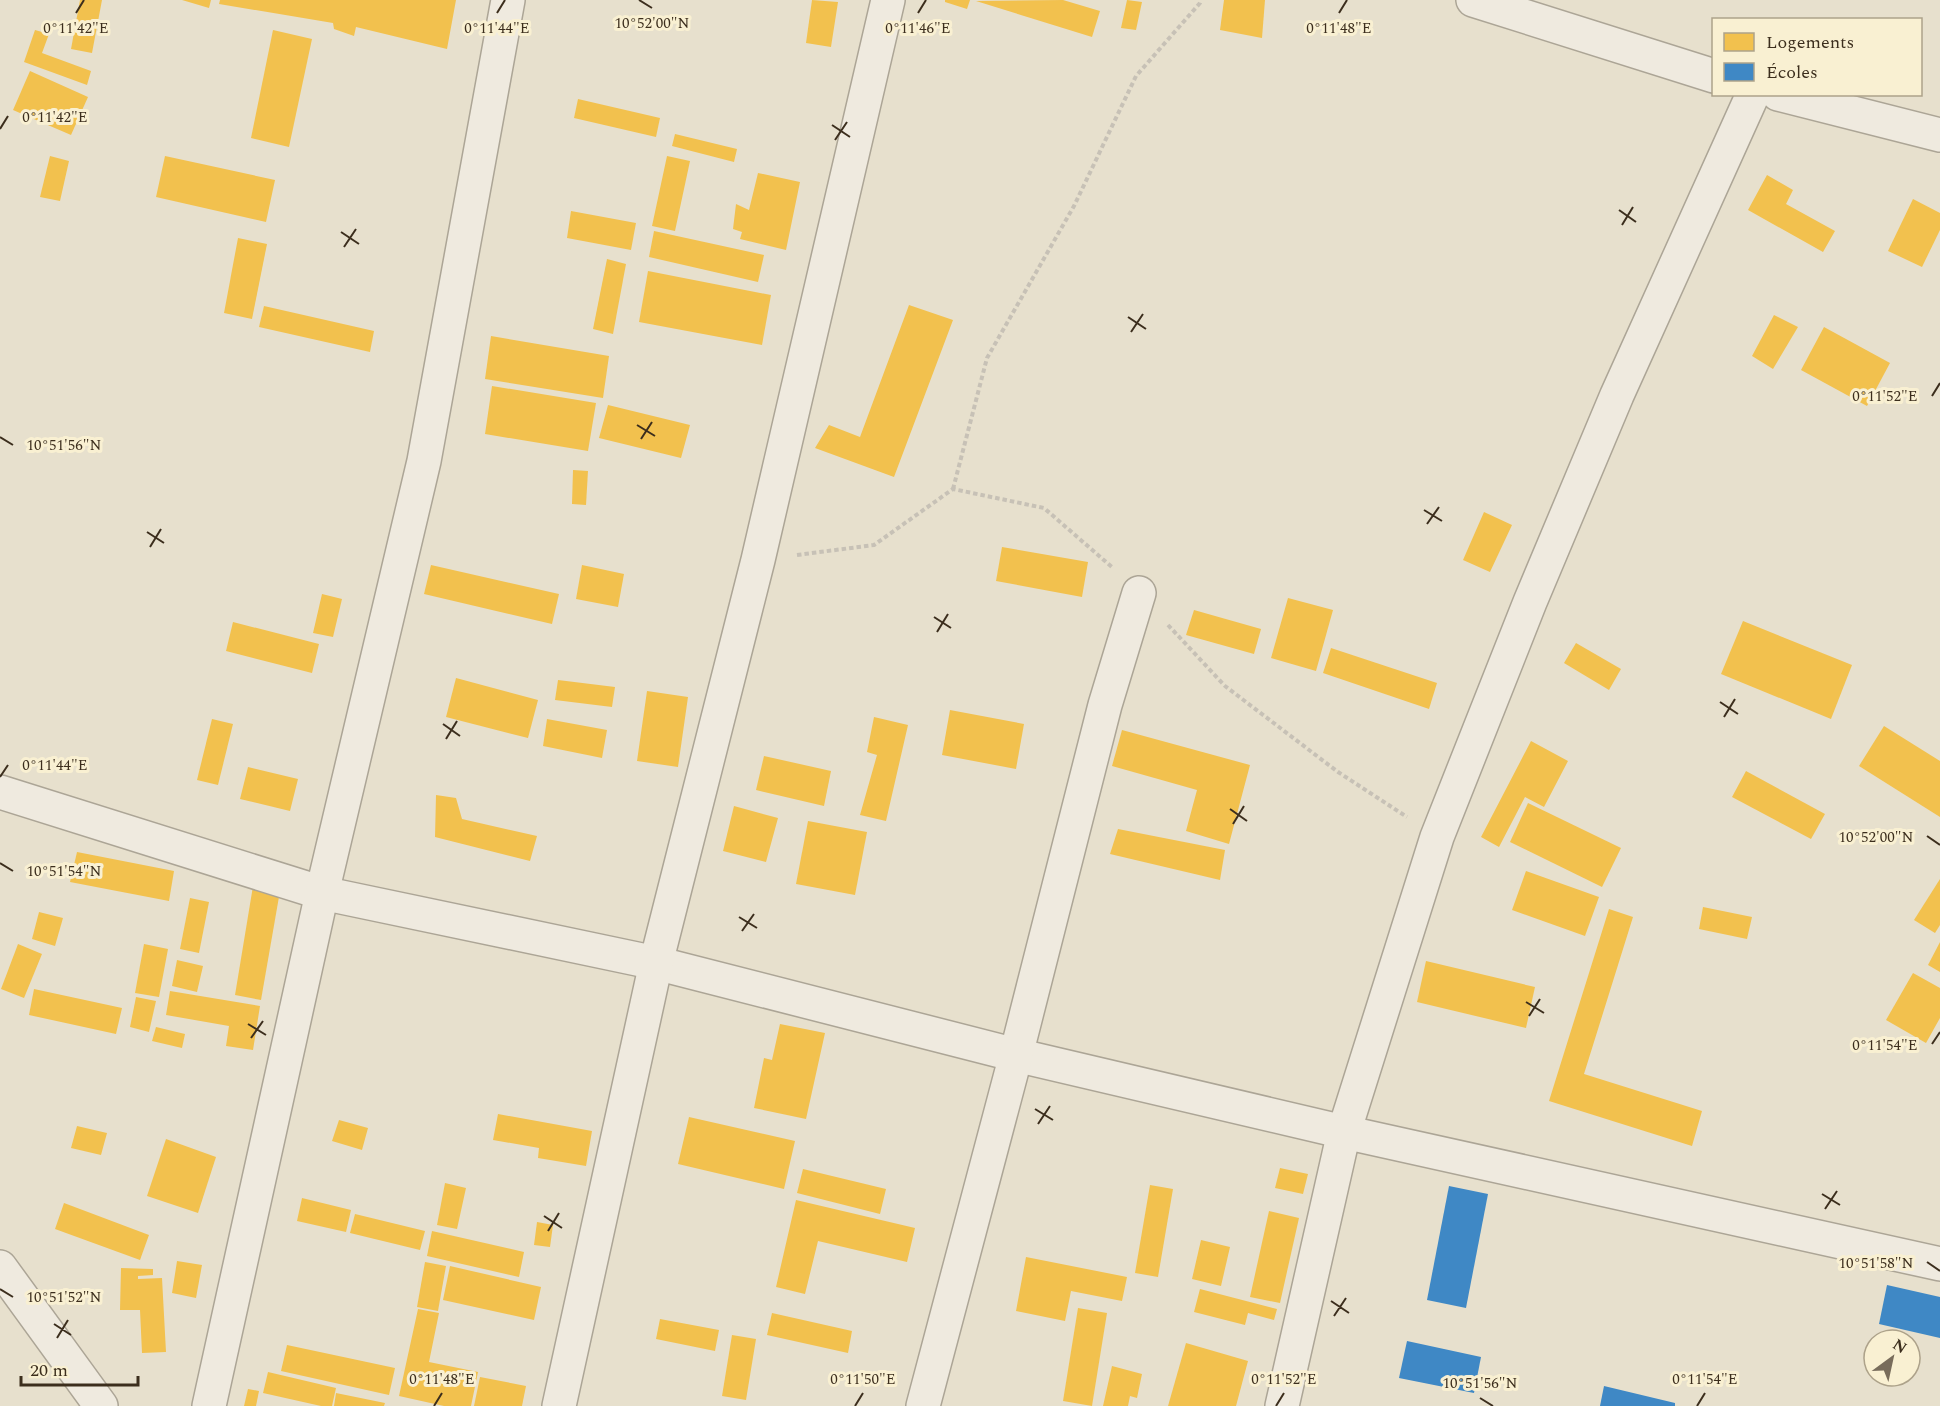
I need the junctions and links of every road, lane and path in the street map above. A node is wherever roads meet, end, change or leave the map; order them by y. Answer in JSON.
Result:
{"nodes":[{"id":1,"x":508,"y":0,"type":"edge"},
{"id":2,"x":888,"y":0,"type":"edge"},
{"id":3,"x":1201,"y":0,"type":"edge"},
{"id":4,"x":1473,"y":0,"type":"edge"},
{"id":5,"x":1712,"y":76,"type":"edge"},
{"id":6,"x":1752,"y":96,"type":"edge"},
{"id":7,"x":1786,"y":96,"type":"edge"},
{"id":8,"x":1940,"y":135,"type":"edge"},
{"id":9,"x":953,"y":489,"type":"junction"},
{"id":10,"x":758,"y":560,"type":"junction"},
{"id":11,"x":1139,"y":593,"type":"junction"},
{"id":12,"x":0,"y":792,"type":"edge"},
{"id":13,"x":1437,"y":837,"type":"junction"},
{"id":14,"x":322,"y":893,"type":"junction"},
{"id":15,"x":656,"y":963,"type":"junction"},
{"id":16,"x":1016,"y":1055,"type":"junction"},
{"id":17,"x":1344,"y":1132,"type":"junction"},
{"id":18,"x":1940,"y":1264,"type":"edge"},
{"id":19,"x":0,"y":1267,"type":"edge"},
{"id":20,"x":101,"y":1406,"type":"edge"},
{"id":21,"x":208,"y":1406,"type":"edge"},
{"id":22,"x":559,"y":1406,"type":"edge"},
{"id":23,"x":922,"y":1406,"type":"edge"},
{"id":24,"x":1282,"y":1406,"type":"edge"}],
"edges":[{"from":1,"to":14,"type":"street"},
{"from":2,"to":10,"type":"street"},
{"from":3,"to":9,"type":"path"},
{"from":4,"to":5,"type":"street"},
{"from":6,"to":13,"type":"street"},
{"from":7,"to":8,"type":"street"},
{"from":9,"to":10,"type":"path"},
{"from":9,"to":11,"type":"path"},
{"from":10,"to":15,"type":"street"},
{"from":11,"to":13,"type":"path"},
{"from":11,"to":16,"type":"street"},
{"from":12,"to":14,"type":"street"},
{"from":13,"to":17,"type":"street"},
{"from":14,"to":15,"type":"street"},
{"from":14,"to":21,"type":"street"},
{"from":15,"to":16,"type":"street"},
{"from":15,"to":22,"type":"street"},
{"from":16,"to":17,"type":"street"},
{"from":16,"to":23,"type":"street"},
{"from":17,"to":18,"type":"street"},
{"from":17,"to":24,"type":"street"},
{"from":19,"to":20,"type":"street"}]}
